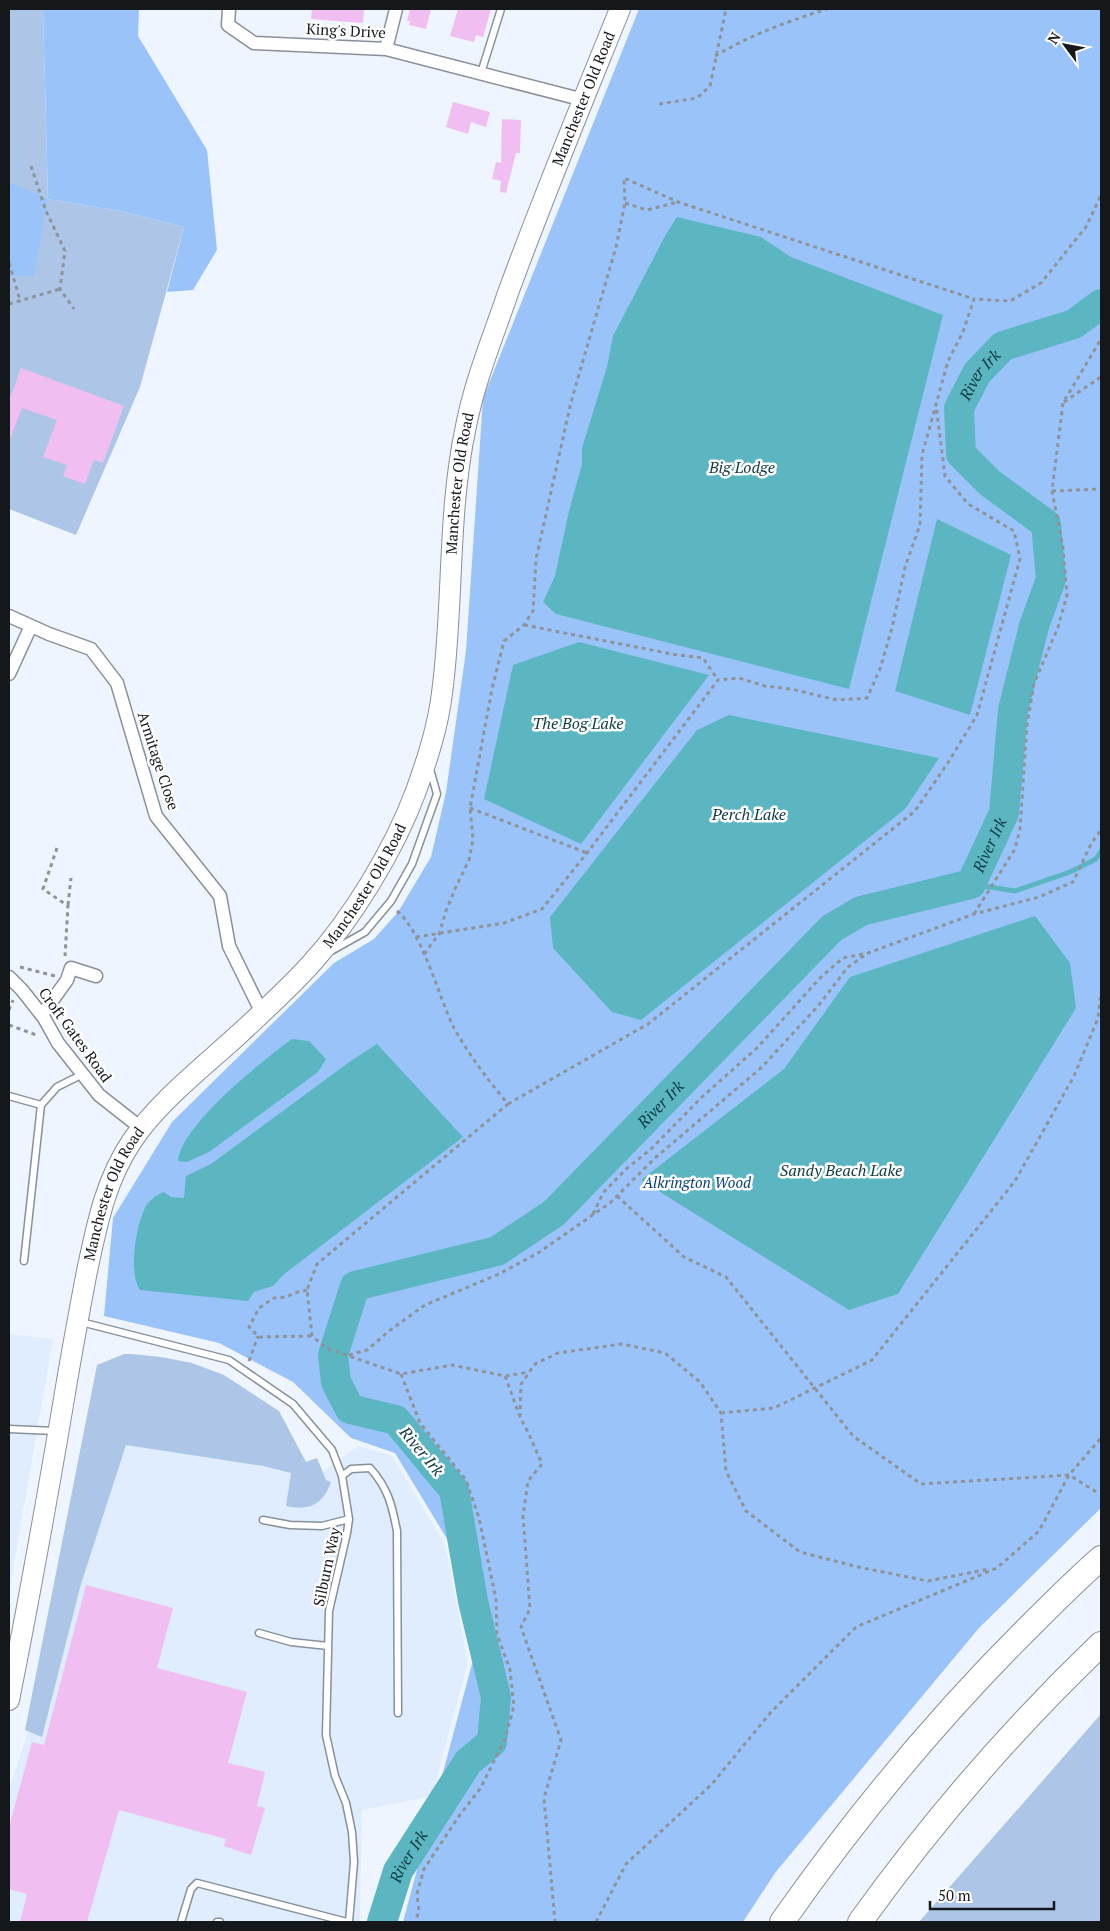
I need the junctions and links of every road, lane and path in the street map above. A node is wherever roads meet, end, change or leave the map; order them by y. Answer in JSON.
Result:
{"nodes":[{"id":1,"x":228,"y":9,"type":"edge"},
{"id":2,"x":396,"y":9,"type":"edge"},
{"id":3,"x":501,"y":9,"type":"edge"},
{"id":4,"x":620,"y":9,"type":"edge"},
{"id":5,"x":726,"y":9,"type":"edge"},
{"id":6,"x":827,"y":9,"type":"edge"},
{"id":7,"x":386,"y":49,"type":"junction"},
{"id":8,"x":715,"y":56,"type":"junction"},
{"id":9,"x":481,"y":73,"type":"junction"},
{"id":10,"x":584,"y":100,"type":"junction"},
{"id":11,"x":659,"y":104,"type":"dead end"},
{"id":12,"x":31,"y":166,"type":"dead end"},
{"id":13,"x":1101,"y":195,"type":"edge"},
{"id":14,"x":678,"y":202,"type":"junction"},
{"id":15,"x":625,"y":203,"type":"junction"},
{"id":16,"x":9,"y":263,"type":"edge"},
{"id":17,"x":60,"y":289,"type":"junction"},
{"id":18,"x":974,"y":299,"type":"junction"},
{"id":19,"x":20,"y":300,"type":"junction"},
{"id":20,"x":9,"y":304,"type":"edge"},
{"id":21,"x":74,"y":309,"type":"dead end"},
{"id":22,"x":1101,"y":339,"type":"edge"},
{"id":23,"x":1101,"y":377,"type":"edge"},
{"id":24,"x":936,"y":403,"type":"junction"},
{"id":25,"x":1063,"y":403,"type":"junction"},
{"id":26,"x":1101,"y":489,"type":"edge"},
{"id":27,"x":1052,"y":491,"type":"junction"},
{"id":28,"x":9,"y":616,"type":"edge"},
{"id":29,"x":524,"y":625,"type":"junction"},
{"id":30,"x":31,"y":626,"type":"junction"},
{"id":31,"x":9,"y":674,"type":"edge"},
{"id":32,"x":718,"y":680,"type":"junction"},
{"id":33,"x":427,"y":758,"type":"junction"},
{"id":34,"x":470,"y":808,"type":"junction"},
{"id":35,"x":1101,"y":830,"type":"edge"},
{"id":36,"x":57,"y":848,"type":"dead end"},
{"id":37,"x":587,"y":853,"type":"junction"},
{"id":38,"x":71,"y":878,"type":"dead end"},
{"id":39,"x":388,"y":904,"type":"junction"},
{"id":40,"x":68,"y":906,"type":"junction"},
{"id":41,"x":974,"y":914,"type":"junction"},
{"id":42,"x":439,"y":934,"type":"junction"},
{"id":43,"x":416,"y":937,"type":"junction"},
{"id":44,"x":868,"y":953,"type":"junction"},
{"id":45,"x":424,"y":954,"type":"junction"},
{"id":46,"x":64,"y":964,"type":"dead end"},
{"id":47,"x":311,"y":964,"type":"junction"},
{"id":48,"x":11,"y":971,"type":"edge"},
{"id":49,"x":96,"y":976,"type":"dead end"},
{"id":50,"x":59,"y":977,"type":"dead end"},
{"id":51,"x":1101,"y":992,"type":"edge"},
{"id":52,"x":262,"y":1013,"type":"junction"},
{"id":53,"x":42,"y":1015,"type":"junction"},
{"id":54,"x":9,"y":1025,"type":"edge"},
{"id":55,"x":46,"y":1039,"type":"dead end"},
{"id":56,"x":84,"y":1074,"type":"junction"},
{"id":57,"x":9,"y":1096,"type":"edge"},
{"id":58,"x":508,"y":1104,"type":"junction"},
{"id":59,"x":41,"y":1105,"type":"junction"},
{"id":60,"x":141,"y":1128,"type":"junction"},
{"id":61,"x":617,"y":1196,"type":"junction"},
{"id":62,"x":592,"y":1215,"type":"junction"},
{"id":63,"x":24,"y":1261,"type":"dead end"},
{"id":64,"x":307,"y":1290,"type":"junction"},
{"id":65,"x":77,"y":1322,"type":"junction"},
{"id":66,"x":258,"y":1336,"type":"junction"},
{"id":67,"x":312,"y":1336,"type":"junction"},
{"id":68,"x":348,"y":1355,"type":"junction"},
{"id":69,"x":246,"y":1371,"type":"junction"},
{"id":70,"x":529,"y":1372,"type":"junction"},
{"id":71,"x":401,"y":1374,"type":"junction"},
{"id":72,"x":505,"y":1376,"type":"junction"},
{"id":73,"x":814,"y":1388,"type":"junction"},
{"id":74,"x":721,"y":1414,"type":"junction"},
{"id":75,"x":520,"y":1417,"type":"junction"},
{"id":76,"x":9,"y":1429,"type":"edge"},
{"id":77,"x":58,"y":1431,"type":"junction"},
{"id":78,"x":1101,"y":1438,"type":"edge"},
{"id":79,"x":1069,"y":1475,"type":"junction"},
{"id":80,"x":342,"y":1476,"type":"junction"},
{"id":81,"x":1098,"y":1493,"type":"dead end"},
{"id":82,"x":349,"y":1519,"type":"junction"},
{"id":83,"x":263,"y":1520,"type":"dead end"},
{"id":84,"x":1101,"y":1558,"type":"edge"},
{"id":85,"x":997,"y":1568,"type":"junction"},
{"id":86,"x":259,"y":1633,"type":"dead end"},
{"id":87,"x":1101,"y":1644,"type":"edge"},
{"id":88,"x":328,"y":1646,"type":"junction"},
{"id":89,"x":9,"y":1698,"type":"edge"},
{"id":90,"x":398,"y":1713,"type":"dead end"},
{"id":91,"x":181,"y":1922,"type":"edge"},
{"id":92,"x":348,"y":1922,"type":"edge"},
{"id":93,"x":415,"y":1922,"type":"edge"},
{"id":94,"x":555,"y":1922,"type":"edge"},
{"id":95,"x":596,"y":1922,"type":"edge"},
{"id":96,"x":782,"y":1922,"type":"edge"},
{"id":97,"x":860,"y":1922,"type":"edge"}],
"edges":[{"from":1,"to":7,"type":"street","name":"King's Drive"},
{"from":2,"to":7,"type":"street"},
{"from":3,"to":9,"type":"lane"},
{"from":4,"to":10,"type":"main road","name":"Manchester Old Road"},
{"from":5,"to":8,"type":"path"},
{"from":6,"to":8,"type":"path"},
{"from":7,"to":9,"type":"street","name":"King's Drive"},
{"from":8,"to":11,"type":"path"},
{"from":9,"to":10,"type":"street","name":"King's Drive"},
{"from":10,"to":33,"type":"main road","name":"Manchester Old Road"},
{"from":12,"to":17,"type":"path"},
{"from":13,"to":18,"type":"path"},
{"from":14,"to":15,"type":"path"},
{"from":14,"to":15,"type":"path"},
{"from":14,"to":18,"type":"path"},
{"from":15,"to":29,"type":"path"},
{"from":16,"to":19,"type":"path"},
{"from":17,"to":19,"type":"path"},
{"from":17,"to":21,"type":"path"},
{"from":18,"to":24,"type":"path"},
{"from":19,"to":20,"type":"path"},
{"from":22,"to":25,"type":"path"},
{"from":23,"to":25,"type":"path"},
{"from":24,"to":32,"type":"path"},
{"from":24,"to":58,"type":"path"},
{"from":25,"to":27,"type":"path"},
{"from":26,"to":27,"type":"path"},
{"from":27,"to":41,"type":"path"},
{"from":28,"to":30,"type":"street","name":"Armitage Close"},
{"from":29,"to":32,"type":"path"},
{"from":29,"to":34,"type":"path"},
{"from":30,"to":31,"type":"street"},
{"from":30,"to":52,"type":"street","name":"Armitage Close"},
{"from":32,"to":37,"type":"path"},
{"from":33,"to":39,"type":"lane"},
{"from":33,"to":47,"type":"main road","name":"Manchester Old Road"},
{"from":34,"to":37,"type":"path"},
{"from":34,"to":42,"type":"path"},
{"from":35,"to":41,"type":"path"},
{"from":36,"to":40,"type":"path"},
{"from":37,"to":42,"type":"path"},
{"from":38,"to":40,"type":"path"},
{"from":39,"to":43,"type":"path"},
{"from":39,"to":47,"type":"lane"},
{"from":40,"to":46,"type":"path"},
{"from":41,"to":44,"type":"path"},
{"from":42,"to":43,"type":"path"},
{"from":42,"to":45,"type":"path"},
{"from":43,"to":45,"type":"path"},
{"from":44,"to":61,"type":"path"},
{"from":44,"to":62,"type":"path"},
{"from":45,"to":58,"type":"path"},
{"from":47,"to":52,"type":"main road","name":"Manchester Old Road"},
{"from":48,"to":50,"type":"path"},
{"from":48,"to":53,"type":"street","name":"Croft Gates Road"},
{"from":49,"to":53,"type":"street"},
{"from":51,"to":73,"type":"path"},
{"from":52,"to":60,"type":"main road","name":"Manchester Old Road"},
{"from":53,"to":56,"type":"street","name":"Croft Gates Road"},
{"from":54,"to":55,"type":"path"},
{"from":56,"to":59,"type":"lane"},
{"from":56,"to":60,"type":"street","name":"Croft Gates Road"},
{"from":57,"to":59,"type":"lane"},
{"from":58,"to":64,"type":"path"},
{"from":59,"to":63,"type":"lane"},
{"from":60,"to":65,"type":"main road","name":"Manchester Old Road"},
{"from":61,"to":62,"type":"path"},
{"from":61,"to":73,"type":"path"},
{"from":62,"to":68,"type":"path"},
{"from":64,"to":66,"type":"path"},
{"from":64,"to":67,"type":"path"},
{"from":65,"to":69,"type":"lane","name":"Silburn Way"},
{"from":65,"to":77,"type":"main road","name":"Manchester Old Road"},
{"from":66,"to":67,"type":"path"},
{"from":66,"to":69,"type":"path"},
{"from":67,"to":68,"type":"path"},
{"from":68,"to":71,"type":"path"},
{"from":69,"to":80,"type":"lane","name":"Silburn Way"},
{"from":70,"to":72,"type":"path"},
{"from":70,"to":74,"type":"path"},
{"from":70,"to":75,"type":"path"},
{"from":71,"to":72,"type":"path"},
{"from":71,"to":93,"type":"path"},
{"from":72,"to":75,"type":"path"},
{"from":73,"to":74,"type":"path"},
{"from":73,"to":79,"type":"path"},
{"from":74,"to":85,"type":"path"},
{"from":75,"to":94,"type":"path"},
{"from":76,"to":77,"type":"lane"},
{"from":77,"to":89,"type":"main road","name":"Manchester Old Road"},
{"from":78,"to":79,"type":"path"},
{"from":79,"to":81,"type":"path"},
{"from":79,"to":85,"type":"path"},
{"from":80,"to":82,"type":"lane","name":"Silburn Way"},
{"from":80,"to":90,"type":"lane"},
{"from":82,"to":83,"type":"lane"},
{"from":82,"to":88,"type":"lane","name":"Silburn Way"},
{"from":84,"to":96,"type":"highway"},
{"from":85,"to":95,"type":"path"},
{"from":86,"to":88,"type":"lane"},
{"from":87,"to":97,"type":"highway"},
{"from":88,"to":92,"type":"lane","name":"Silburn Way"},
{"from":91,"to":92,"type":"lane"}]}
